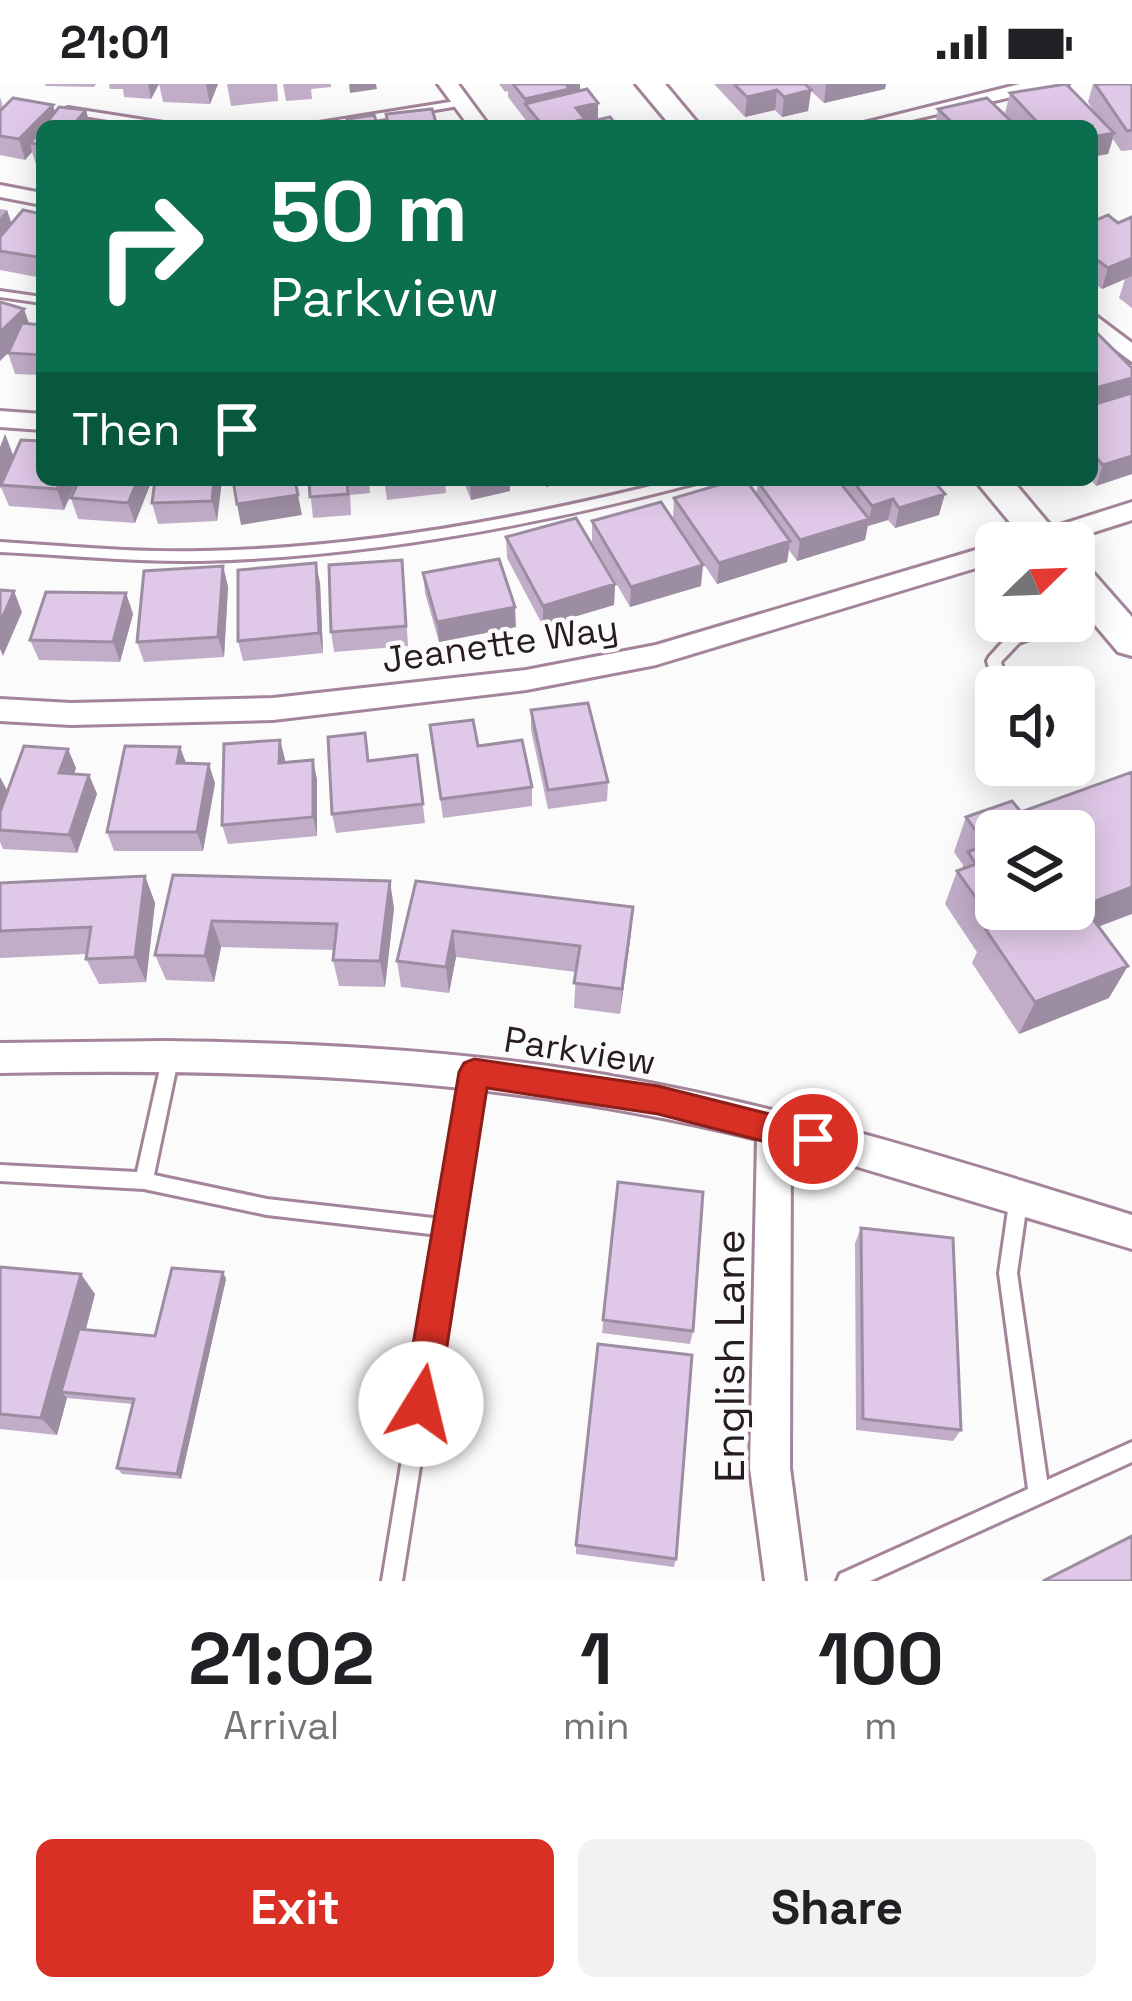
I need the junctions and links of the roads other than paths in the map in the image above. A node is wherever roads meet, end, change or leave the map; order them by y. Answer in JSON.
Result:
{"nodes":[{"id":1,"x":448,"y":84,"type":"edge"},
{"id":2,"x":650,"y":84,"type":"edge"},
{"id":3,"x":1058,"y":84,"type":"edge"},
{"id":4,"x":462,"y":104,"type":"junction"},
{"id":5,"x":46,"y":108,"type":"edge"},
{"id":6,"x":125,"y":120,"type":"edge"},
{"id":7,"x":358,"y":120,"type":"edge"},
{"id":8,"x":474,"y":120,"type":"edge"},
{"id":9,"x":681,"y":120,"type":"edge"},
{"id":10,"x":886,"y":120,"type":"edge"},
{"id":11,"x":0,"y":191,"type":"edge"},
{"id":12,"x":36,"y":198,"type":"edge"},
{"id":13,"x":0,"y":294,"type":"edge"},
{"id":14,"x":36,"y":299,"type":"edge"},
{"id":15,"x":1098,"y":325,"type":"edge"},
{"id":16,"x":1132,"y":355,"type":"edge"},
{"id":17,"x":0,"y":419,"type":"edge"},
{"id":18,"x":36,"y":422,"type":"edge"},
{"id":19,"x":670,"y":486,"type":"edge"},
{"id":20,"x":997,"y":486,"type":"edge"},
{"id":21,"x":1132,"y":511,"type":"edge"},
{"id":22,"x":1025,"y":522,"type":"edge"},
{"id":23,"x":1095,"y":523,"type":"edge"},
{"id":24,"x":0,"y":547,"type":"edge"},
{"id":25,"x":975,"y":559,"type":"edge"},
{"id":26,"x":1095,"y":619,"type":"edge"},
{"id":27,"x":1012,"y":642,"type":"edge"},
{"id":28,"x":1132,"y":642,"type":"edge"},
{"id":29,"x":995,"y":666,"type":"edge"},
{"id":30,"x":0,"y":710,"type":"edge"},
{"id":31,"x":172,"y":1054,"type":"junction"},
{"id":32,"x":0,"y":1058,"type":"edge"},
{"id":33,"x":474,"y":1072,"type":"junction"},
{"id":34,"x":773,"y":1129,"type":"junction"},
{"id":35,"x":0,"y":1173,"type":"edge"},
{"id":36,"x":144,"y":1181,"type":"junction"},
{"id":37,"x":1019,"y":1196,"type":"junction"},
{"id":38,"x":449,"y":1228,"type":"junction"},
{"id":39,"x":1132,"y":1232,"type":"edge"},
{"id":40,"x":1132,"y":1452,"type":"edge"},
{"id":41,"x":1039,"y":1494,"type":"junction"},
{"id":42,"x":392,"y":1581,"type":"edge"},
{"id":43,"x":785,"y":1581,"type":"edge"},
{"id":44,"x":847,"y":1581,"type":"edge"}],
"edges":[{"from":1,"to":4,"type":"street"},
{"from":2,"to":9,"type":"street"},
{"from":3,"to":10,"type":"street"},
{"from":4,"to":7,"type":"lane"},
{"from":4,"to":8,"type":"street"},
{"from":5,"to":6,"type":"lane"},
{"from":11,"to":12,"type":"street"},
{"from":13,"to":14,"type":"lane"},
{"from":15,"to":16,"type":"street"},
{"from":17,"to":18,"type":"street"},
{"from":19,"to":24,"type":"lane"},
{"from":20,"to":22,"type":"street"},
{"from":21,"to":23,"type":"street"},
{"from":25,"to":30,"type":"street","name":"Jeanette Way"},
{"from":26,"to":28,"type":"street"},
{"from":27,"to":29,"type":"lane"},
{"from":31,"to":32,"type":"street","name":"Parkview"},
{"from":31,"to":33,"type":"street","name":"Parkview"},
{"from":31,"to":36,"type":"lane"},
{"from":33,"to":34,"type":"street","name":"Parkview"},
{"from":33,"to":38,"type":"lane"},
{"from":34,"to":37,"type":"street","name":"Parkview"},
{"from":34,"to":43,"type":"street","name":"English Lane"},
{"from":35,"to":36,"type":"lane"},
{"from":36,"to":38,"type":"lane"},
{"from":37,"to":39,"type":"street","name":"Parkview"},
{"from":37,"to":41,"type":"lane"},
{"from":38,"to":42,"type":"lane"},
{"from":40,"to":41,"type":"lane"},
{"from":41,"to":44,"type":"lane"}]}
